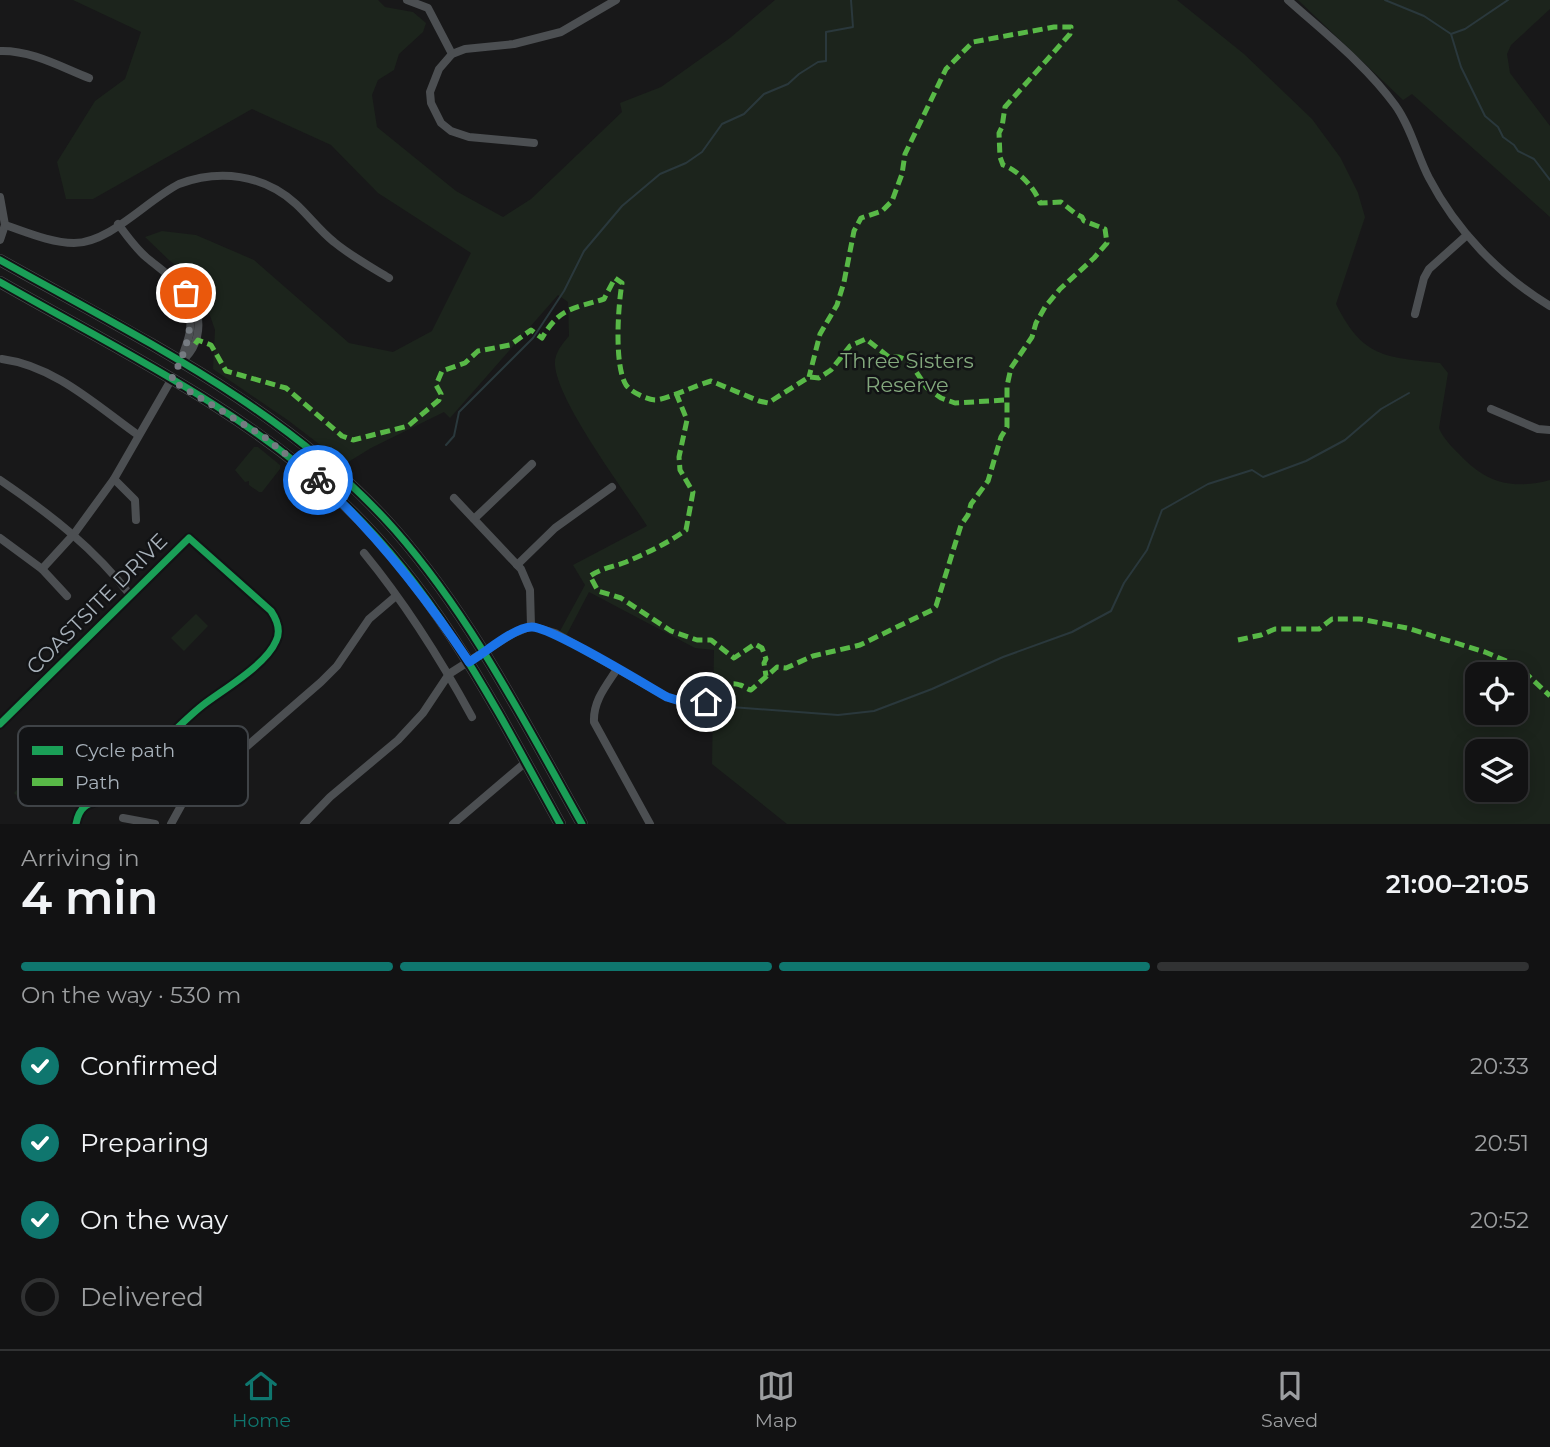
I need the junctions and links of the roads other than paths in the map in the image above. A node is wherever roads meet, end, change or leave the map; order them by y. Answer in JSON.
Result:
{"nodes":[{"id":1,"x":407,"y":0,"type":"edge"},
{"id":2,"x":616,"y":0,"type":"edge"},
{"id":3,"x":1288,"y":0,"type":"edge"},
{"id":4,"x":0,"y":51,"type":"edge"},
{"id":5,"x":452,"y":54,"type":"junction"},
{"id":6,"x":89,"y":78,"type":"dead end"},
{"id":7,"x":534,"y":143,"type":"dead end"},
{"id":8,"x":0,"y":197,"type":"edge"},
{"id":9,"x":5,"y":225,"type":"junction"},
{"id":10,"x":118,"y":225,"type":"junction"},
{"id":11,"x":1467,"y":235,"type":"junction"},
{"id":12,"x":0,"y":240,"type":"edge"},
{"id":13,"x":0,"y":260,"type":"edge"},
{"id":14,"x":389,"y":278,"type":"dead end"},
{"id":15,"x":0,"y":282,"type":"edge"},
{"id":16,"x":1550,"y":306,"type":"edge"},
{"id":17,"x":1415,"y":314,"type":"dead end"},
{"id":18,"x":2,"y":359,"type":"dead end"},
{"id":19,"x":181,"y":362,"type":"junction"},
{"id":20,"x":171,"y":380,"type":"junction"},
{"id":21,"x":1491,"y":409,"type":"dead end"},
{"id":22,"x":1550,"y":430,"type":"edge"},
{"id":23,"x":138,"y":435,"type":"junction"},
{"id":24,"x":295,"y":462,"type":"junction"},
{"id":25,"x":532,"y":464,"type":"dead end"},
{"id":26,"x":344,"y":478,"type":"junction"},
{"id":27,"x":114,"y":479,"type":"junction"},
{"id":28,"x":0,"y":480,"type":"edge"},
{"id":29,"x":612,"y":487,"type":"dead end"},
{"id":30,"x":454,"y":498,"type":"dead end"},
{"id":31,"x":474,"y":519,"type":"junction"},
{"id":32,"x":136,"y":520,"type":"dead end"},
{"id":33,"x":74,"y":534,"type":"junction"},
{"id":34,"x":0,"y":538,"type":"edge"},
{"id":35,"x":364,"y":553,"type":"dead end"},
{"id":36,"x":517,"y":565,"type":"junction"},
{"id":37,"x":42,"y":569,"type":"junction"},
{"id":38,"x":67,"y":596,"type":"dead end"},
{"id":39,"x":131,"y":596,"type":"junction"},
{"id":40,"x":396,"y":596,"type":"junction"},
{"id":41,"x":531,"y":626,"type":"junction"},
{"id":42,"x":484,"y":653,"type":"junction"},
{"id":43,"x":469,"y":662,"type":"junction"},
{"id":44,"x":617,"y":669,"type":"junction"},
{"id":45,"x":449,"y":674,"type":"junction"},
{"id":46,"x":706,"y":702,"type":"dead end"},
{"id":47,"x":472,"y":717,"type":"dead end"},
{"id":48,"x":0,"y":724,"type":"edge"},
{"id":49,"x":180,"y":726,"type":"edge"},
{"id":50,"x":248,"y":744,"type":"edge"},
{"id":51,"x":526,"y":762,"type":"junction"},
{"id":52,"x":86,"y":806,"type":"edge"},
{"id":53,"x":181,"y":806,"type":"edge"},
{"id":54,"x":123,"y":818,"type":"dead end"},
{"id":55,"x":76,"y":824,"type":"edge"},
{"id":56,"x":155,"y":824,"type":"edge"},
{"id":57,"x":171,"y":824,"type":"edge"},
{"id":58,"x":304,"y":824,"type":"edge"},
{"id":59,"x":453,"y":824,"type":"edge"},
{"id":60,"x":560,"y":824,"type":"edge"},
{"id":61,"x":582,"y":824,"type":"edge"},
{"id":62,"x":650,"y":824,"type":"edge"}],
"edges":[{"from":1,"to":5,"type":"street"},
{"from":2,"to":5,"type":"street"},
{"from":3,"to":11,"type":"street"},
{"from":4,"to":6,"type":"street"},
{"from":5,"to":7,"type":"street"},
{"from":8,"to":9,"type":"street"},
{"from":9,"to":10,"type":"street"},
{"from":9,"to":12,"type":"street"},
{"from":10,"to":14,"type":"street"},
{"from":10,"to":19,"type":"street"},
{"from":11,"to":16,"type":"street"},
{"from":11,"to":17,"type":"street"},
{"from":13,"to":19,"type":"main road"},
{"from":15,"to":20,"type":"main road"},
{"from":18,"to":23,"type":"street"},
{"from":19,"to":20,"type":"main road"},
{"from":19,"to":26,"type":"main road"},
{"from":20,"to":23,"type":"street"},
{"from":20,"to":24,"type":"main road"},
{"from":21,"to":22,"type":"street"},
{"from":23,"to":27,"type":"street"},
{"from":24,"to":26,"type":"main road"},
{"from":24,"to":43,"type":"main road"},
{"from":25,"to":31,"type":"street"},
{"from":26,"to":42,"type":"main road"},
{"from":27,"to":32,"type":"street"},
{"from":27,"to":33,"type":"street"},
{"from":28,"to":33,"type":"street"},
{"from":29,"to":36,"type":"street"},
{"from":30,"to":31,"type":"street"},
{"from":31,"to":36,"type":"street"},
{"from":33,"to":37,"type":"street"},
{"from":33,"to":39,"type":"street"},
{"from":34,"to":37,"type":"street"},
{"from":35,"to":40,"type":"street"},
{"from":36,"to":41,"type":"street"},
{"from":37,"to":38,"type":"street"},
{"from":39,"to":48,"type":"street","name":"COASTSITE DRIVE"},
{"from":39,"to":49,"type":"street","name":"COASTSITE DRIVE"},
{"from":40,"to":45,"type":"street"},
{"from":40,"to":50,"type":"street"},
{"from":41,"to":42,"type":"street"},
{"from":41,"to":44,"type":"street"},
{"from":42,"to":43,"type":"street"},
{"from":42,"to":61,"type":"main road"},
{"from":43,"to":45,"type":"street"},
{"from":43,"to":51,"type":"main road"},
{"from":44,"to":46,"type":"street"},
{"from":44,"to":62,"type":"street"},
{"from":45,"to":47,"type":"street"},
{"from":45,"to":58,"type":"street"},
{"from":51,"to":59,"type":"street"},
{"from":51,"to":60,"type":"main road"},
{"from":52,"to":55,"type":"street","name":"COASTSITE DRIVE"},
{"from":53,"to":57,"type":"street"},
{"from":54,"to":56,"type":"street"}]}
